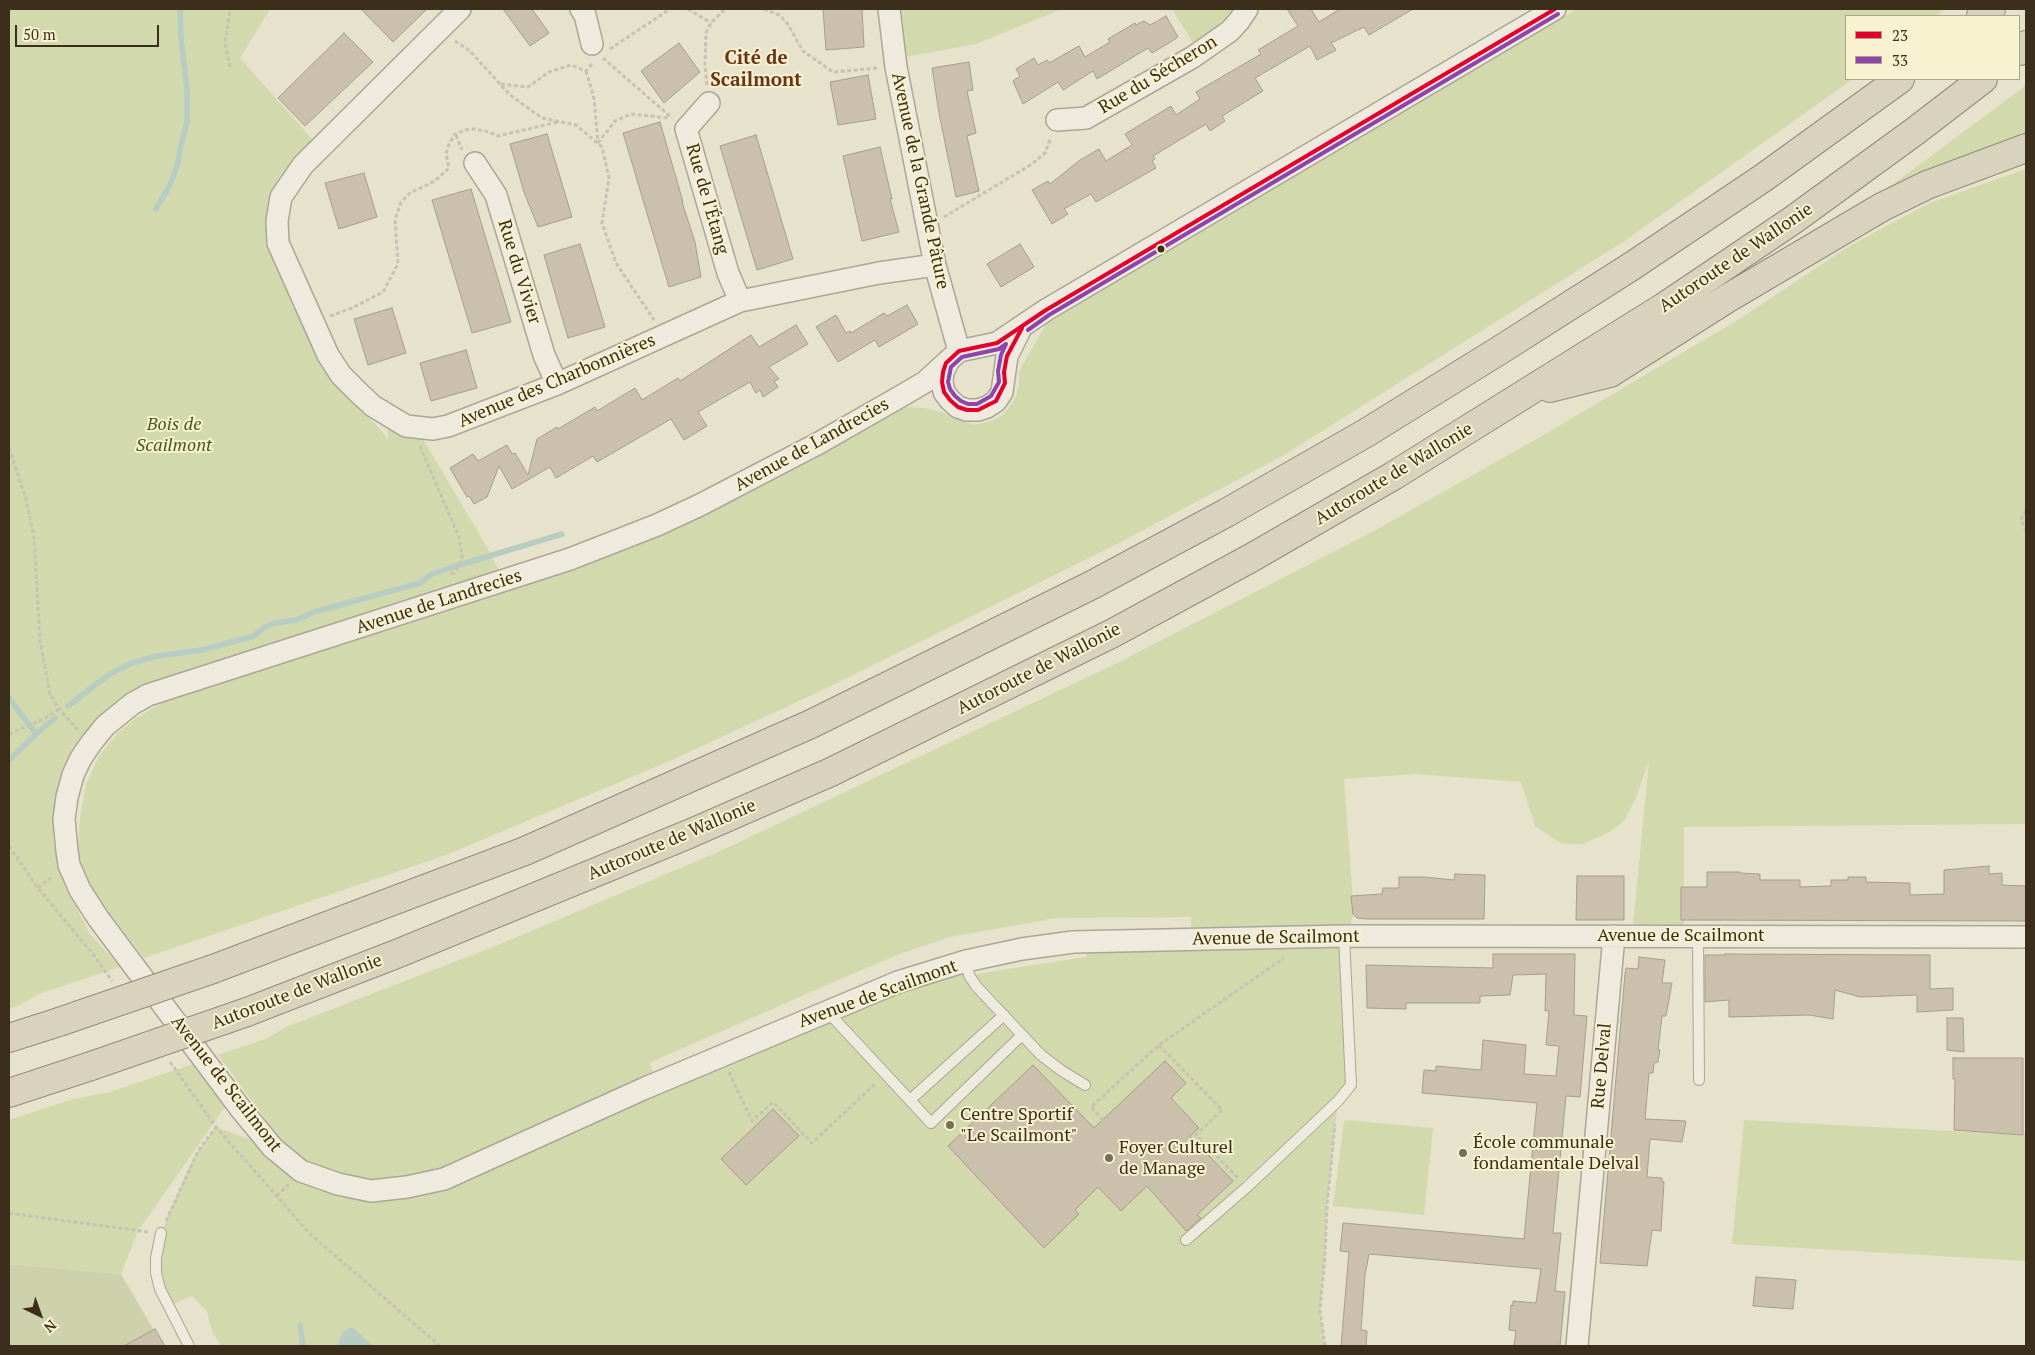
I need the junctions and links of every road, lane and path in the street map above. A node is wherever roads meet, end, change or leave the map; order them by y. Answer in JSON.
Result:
{"nodes":[{"id":1,"x":230,"y":9,"type":"edge"},
{"id":2,"x":460,"y":9,"type":"edge"},
{"id":3,"x":581,"y":9,"type":"edge"},
{"id":4,"x":670,"y":9,"type":"edge"},
{"id":5,"x":688,"y":9,"type":"edge"},
{"id":6,"x":725,"y":9,"type":"edge"},
{"id":7,"x":764,"y":9,"type":"edge"},
{"id":8,"x":889,"y":9,"type":"edge"},
{"id":9,"x":1247,"y":9,"type":"edge"},
{"id":10,"x":1555,"y":9,"type":"edge"},
{"id":11,"x":711,"y":23,"type":"junction"},
{"id":12,"x":440,"y":30,"type":"junction"},
{"id":13,"x":596,"y":50,"type":"junction"},
{"id":14,"x":230,"y":67,"type":"dead end"},
{"id":15,"x":896,"y":67,"type":"junction"},
{"id":16,"x":586,"y":71,"type":"junction"},
{"id":17,"x":1899,"y":80,"type":"edge"},
{"id":18,"x":1982,"y":80,"type":"edge"},
{"id":19,"x":500,"y":84,"type":"junction"},
{"id":20,"x":709,"y":103,"type":"joint"},
{"id":21,"x":1057,"y":120,"type":"joint"},
{"id":22,"x":559,"y":122,"type":"junction"},
{"id":23,"x":598,"y":143,"type":"junction"},
{"id":24,"x":2026,"y":148,"type":"edge"},
{"id":25,"x":475,"y":163,"type":"dead end"},
{"id":26,"x":928,"y":227,"type":"junction"},
{"id":27,"x":935,"y":265,"type":"junction"},
{"id":28,"x":740,"y":301,"type":"junction"},
{"id":29,"x":313,"y":321,"type":"junction"},
{"id":30,"x":1022,"y":328,"type":"junction"},
{"id":31,"x":664,"y":336,"type":"junction"},
{"id":32,"x":962,"y":351,"type":"junction"},
{"id":33,"x":1004,"y":372,"type":"junction"},
{"id":34,"x":557,"y":384,"type":"junction"},
{"id":35,"x":1527,"y":394,"type":"junction"},
{"id":36,"x":903,"y":395,"type":"junction"},
{"id":37,"x":950,"y":400,"type":"junction"},
{"id":38,"x":417,"y":429,"type":"junction"},
{"id":39,"x":9,"y":448,"type":"edge"},
{"id":40,"x":2026,"y":510,"type":"edge"},
{"id":41,"x":2026,"y":531,"type":"edge"},
{"id":42,"x":447,"y":580,"type":"dead end"},
{"id":43,"x":59,"y":709,"type":"junction"},
{"id":44,"x":9,"y":734,"type":"edge"},
{"id":45,"x":92,"y":742,"type":"junction"},
{"id":46,"x":9,"y":846,"type":"edge"},
{"id":47,"x":69,"y":865,"type":"joint"},
{"id":48,"x":38,"y":888,"type":"dead end"},
{"id":49,"x":1344,"y":936,"type":"junction"},
{"id":50,"x":1614,"y":936,"type":"junction"},
{"id":51,"x":1698,"y":936,"type":"junction"},
{"id":52,"x":1293,"y":937,"type":"junction"},
{"id":53,"x":2026,"y":937,"type":"edge"},
{"id":54,"x":966,"y":961,"type":"junction"},
{"id":55,"x":827,"y":1011,"type":"junction"},
{"id":56,"x":1004,"y":1015,"type":"junction"},
{"id":57,"x":1022,"y":1035,"type":"junction"},
{"id":58,"x":9,"y":1038,"type":"edge"},
{"id":59,"x":1159,"y":1045,"type":"junction"},
{"id":60,"x":722,"y":1056,"type":"junction"},
{"id":61,"x":885,"y":1074,"type":"junction"},
{"id":62,"x":1699,"y":1080,"type":"dead end"},
{"id":63,"x":184,"y":1082,"type":"dead end"},
{"id":64,"x":1085,"y":1085,"type":"dead end"},
{"id":65,"x":9,"y":1093,"type":"edge"},
{"id":66,"x":910,"y":1100,"type":"junction"},
{"id":67,"x":1338,"y":1101,"type":"junction"},
{"id":68,"x":1104,"y":1120,"type":"dead end"},
{"id":69,"x":216,"y":1127,"type":"junction"},
{"id":70,"x":1247,"y":1187,"type":"junction"},
{"id":71,"x":9,"y":1213,"type":"edge"},
{"id":72,"x":161,"y":1233,"type":"junction"},
{"id":73,"x":1186,"y":1240,"type":"dead end"},
{"id":74,"x":189,"y":1346,"type":"edge"},
{"id":75,"x":440,"y":1346,"type":"edge"},
{"id":76,"x":1325,"y":1346,"type":"edge"},
{"id":77,"x":1577,"y":1346,"type":"edge"}],
"edges":[{"from":1,"to":14,"type":"path"},
{"from":2,"to":12,"type":"street","name":"Avenue des Charbonnières"},
{"from":3,"to":13,"type":"street"},
{"from":4,"to":13,"type":"path"},
{"from":5,"to":11,"type":"path"},
{"from":6,"to":11,"type":"path"},
{"from":7,"to":15,"type":"path"},
{"from":8,"to":15,"type":"street","name":"Avenue de la Grande Pâture"},
{"from":9,"to":21,"type":"street","name":"Rue du Sécheron"},
{"from":10,"to":30,"type":"street"},
{"from":11,"to":20,"type":"path"},
{"from":12,"to":19,"type":"path"},
{"from":12,"to":29,"type":"street","name":"Avenue des Charbonnières"},
{"from":13,"to":16,"type":"path"},
{"from":13,"to":23,"type":"path"},
{"from":15,"to":26,"type":"street","name":"Avenue de la Grande Pâture"},
{"from":16,"to":19,"type":"path"},
{"from":16,"to":23,"type":"path"},
{"from":17,"to":58,"type":"highway","bridge":true},
{"from":18,"to":35,"type":"highway","name":"Autoroute de Wallonie"},
{"from":19,"to":22,"type":"path"},
{"from":20,"to":28,"type":"street","name":"Rue de l'Étang"},
{"from":21,"to":26,"type":"path"},
{"from":22,"to":23,"type":"path"},
{"from":22,"to":29,"type":"path"},
{"from":23,"to":31,"type":"path"},
{"from":24,"to":35,"type":"highway"},
{"from":25,"to":34,"type":"street","name":"Rue du Vivier"},
{"from":26,"to":27,"type":"street","name":"Avenue de la Grande Pâture"},
{"from":27,"to":28,"type":"street","name":"Avenue des Charbonnières"},
{"from":27,"to":32,"type":"street","name":"Avenue de la Grande Pâture"},
{"from":28,"to":31,"type":"street","name":"Avenue des Charbonnières"},
{"from":29,"to":38,"type":"street","name":"Avenue des Charbonnières"},
{"from":30,"to":32,"type":"street"},
{"from":30,"to":33,"type":"street"},
{"from":31,"to":34,"type":"street","name":"Avenue des Charbonnières"},
{"from":32,"to":33,"type":"street"},
{"from":32,"to":36,"type":"street","name":"Avenue de Landrecies"},
{"from":32,"to":37,"type":"street"},
{"from":33,"to":37,"type":"street"},
{"from":34,"to":38,"type":"street","name":"Avenue des Charbonnières"},
{"from":35,"to":65,"type":"highway","name":"Autoroute de Wallonie","bridge":true},
{"from":36,"to":37,"type":"street"},
{"from":36,"to":45,"type":"street","name":"Avenue de Landrecies"},
{"from":38,"to":42,"type":"path"},
{"from":39,"to":43,"type":"path"},
{"from":40,"to":41,"type":"path"},
{"from":43,"to":44,"type":"path"},
{"from":43,"to":45,"type":"path"},
{"from":45,"to":47,"type":"street","name":"Avenue de Landrecies"},
{"from":46,"to":48,"type":"path"},
{"from":47,"to":60,"type":"street","name":"Avenue de Scailmont"},
{"from":49,"to":50,"type":"street","name":"Avenue de Scailmont"},
{"from":49,"to":52,"type":"street","name":"Avenue de Scailmont"},
{"from":49,"to":67,"type":"lane"},
{"from":50,"to":51,"type":"street","name":"Avenue de Scailmont"},
{"from":50,"to":77,"type":"street","name":"Rue Delval"},
{"from":51,"to":53,"type":"street","name":"Avenue de Scailmont"},
{"from":51,"to":62,"type":"lane"},
{"from":52,"to":54,"type":"street","name":"Avenue de Scailmont"},
{"from":52,"to":59,"type":"path"},
{"from":54,"to":55,"type":"street","name":"Avenue de Scailmont"},
{"from":54,"to":56,"type":"lane"},
{"from":55,"to":60,"type":"street","name":"Avenue de Scailmont"},
{"from":55,"to":61,"type":"lane"},
{"from":56,"to":57,"type":"lane"},
{"from":56,"to":66,"type":"lane"},
{"from":57,"to":64,"type":"lane"},
{"from":57,"to":66,"type":"lane"},
{"from":59,"to":68,"type":"path"},
{"from":59,"to":70,"type":"path"},
{"from":60,"to":61,"type":"path"},
{"from":61,"to":66,"type":"lane"},
{"from":63,"to":69,"type":"path"},
{"from":67,"to":70,"type":"lane"},
{"from":67,"to":76,"type":"path"},
{"from":69,"to":72,"type":"path"},
{"from":69,"to":75,"type":"path"},
{"from":70,"to":73,"type":"lane"},
{"from":71,"to":72,"type":"path"},
{"from":72,"to":74,"type":"lane"}]}
